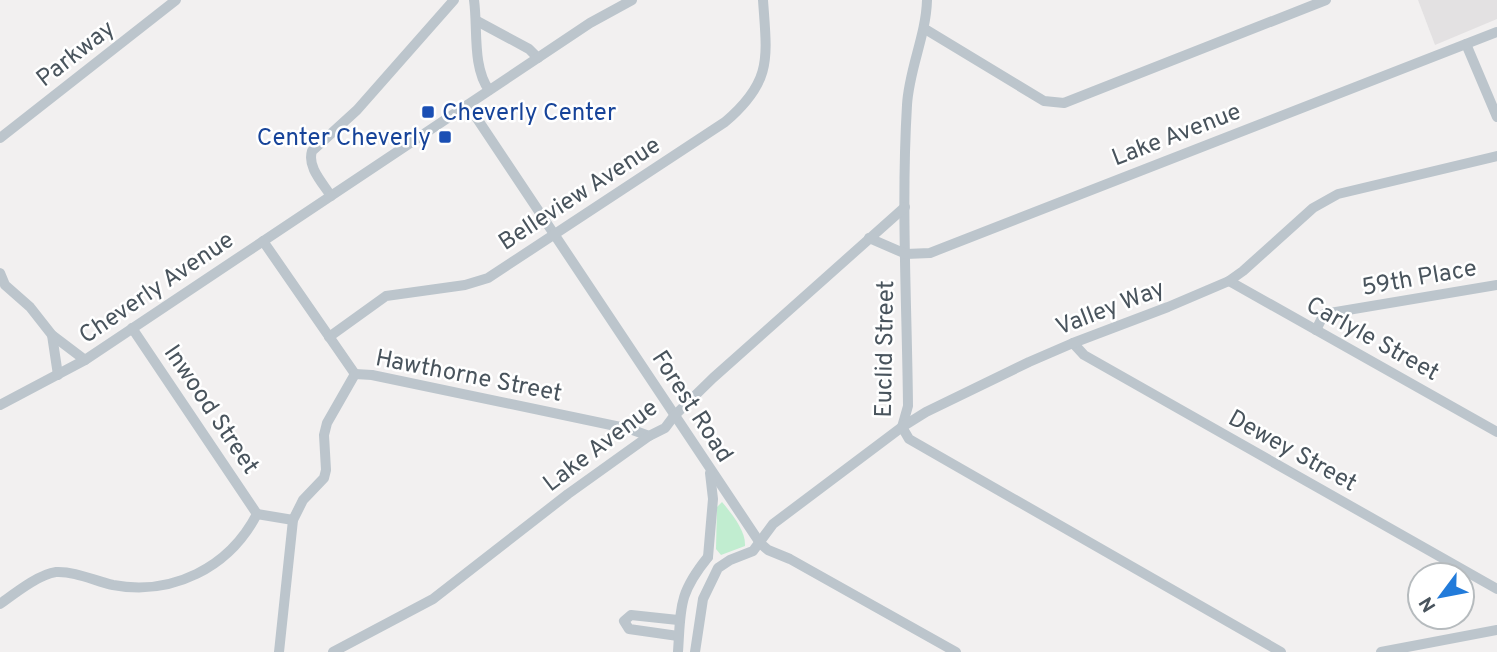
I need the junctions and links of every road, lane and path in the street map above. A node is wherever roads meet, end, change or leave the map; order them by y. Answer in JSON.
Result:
{"nodes":[{"id":1,"x":176,"y":0,"type":"edge"},
{"id":2,"x":454,"y":0,"type":"edge"},
{"id":3,"x":474,"y":0,"type":"edge"},
{"id":4,"x":632,"y":0,"type":"edge"},
{"id":5,"x":763,"y":0,"type":"edge"},
{"id":6,"x":927,"y":0,"type":"edge"},
{"id":7,"x":1326,"y":0,"type":"edge"},
{"id":8,"x":477,"y":21,"type":"junction"},
{"id":9,"x":925,"y":29,"type":"junction"},
{"id":10,"x":1497,"y":32,"type":"edge"},
{"id":11,"x":1466,"y":44,"type":"junction"},
{"id":12,"x":538,"y":58,"type":"junction"},
{"id":13,"x":489,"y":90,"type":"junction"},
{"id":14,"x":468,"y":104,"type":"junction"},
{"id":15,"x":1497,"y":117,"type":"edge"},
{"id":16,"x":0,"y":138,"type":"edge"},
{"id":17,"x":1497,"y":156,"type":"edge"},
{"id":18,"x":331,"y":196,"type":"junction"},
{"id":19,"x":905,"y":207,"type":"junction"},
{"id":20,"x":553,"y":233,"type":"junction"},
{"id":21,"x":869,"y":238,"type":"junction"},
{"id":22,"x":263,"y":240,"type":"junction"},
{"id":23,"x":906,"y":254,"type":"junction"},
{"id":24,"x":0,"y":274,"type":"edge"},
{"id":25,"x":1228,"y":281,"type":"junction"},
{"id":26,"x":3,"y":284,"type":"edge"},
{"id":27,"x":1497,"y":285,"type":"edge"},
{"id":28,"x":132,"y":328,"type":"junction"},
{"id":29,"x":1316,"y":330,"type":"junction"},
{"id":30,"x":52,"y":335,"type":"junction"},
{"id":31,"x":329,"y":337,"type":"junction"},
{"id":32,"x":1073,"y":343,"type":"junction"},
{"id":33,"x":85,"y":360,"type":"junction"},
{"id":34,"x":355,"y":374,"type":"junction"},
{"id":35,"x":58,"y":375,"type":"junction"},
{"id":36,"x":0,"y":405,"type":"edge"},
{"id":37,"x":674,"y":416,"type":"junction"},
{"id":38,"x":902,"y":426,"type":"junction"},
{"id":39,"x":1497,"y":432,"type":"edge"},
{"id":40,"x":649,"y":436,"type":"junction"},
{"id":41,"x":710,"y":470,"type":"junction"},
{"id":42,"x":257,"y":514,"type":"junction"},
{"id":43,"x":293,"y":520,"type":"junction"},
{"id":44,"x":760,"y":543,"type":"junction"},
{"id":45,"x":708,"y":557,"type":"junction"},
{"id":46,"x":718,"y":568,"type":"junction"},
{"id":47,"x":1497,"y":589,"type":"edge"},
{"id":48,"x":0,"y":604,"type":"edge"},
{"id":49,"x":678,"y":620,"type":"junction"},
{"id":50,"x":1497,"y":630,"type":"edge"},
{"id":51,"x":678,"y":636,"type":"junction"},
{"id":52,"x":279,"y":652,"type":"edge"},
{"id":53,"x":333,"y":652,"type":"edge"},
{"id":54,"x":678,"y":652,"type":"edge"},
{"id":55,"x":695,"y":652,"type":"edge"},
{"id":56,"x":956,"y":652,"type":"edge"},
{"id":57,"x":1281,"y":652,"type":"edge"},
{"id":58,"x":1381,"y":652,"type":"edge"}],
"edges":[{"from":1,"to":16,"type":"street","name":"Parkway"},
{"from":2,"to":18,"type":"street"},
{"from":3,"to":8,"type":"street"},
{"from":4,"to":12,"type":"street","name":"Cheverly Avenue"},
{"from":5,"to":20,"type":"street","name":"Belleview Avenue"},
{"from":6,"to":9,"type":"street","name":"Euclid Street"},
{"from":7,"to":9,"type":"street"},
{"from":8,"to":12,"type":"street"},
{"from":8,"to":13,"type":"street"},
{"from":9,"to":19,"type":"street","name":"Euclid Street"},
{"from":10,"to":11,"type":"street","name":"Lake Avenue"},
{"from":11,"to":15,"type":"street"},
{"from":11,"to":23,"type":"street","name":"Lake Avenue"},
{"from":12,"to":13,"type":"street","name":"Cheverly Avenue"},
{"from":13,"to":14,"type":"street","name":"Cheverly Avenue"},
{"from":14,"to":18,"type":"street","name":"Cheverly Avenue"},
{"from":14,"to":20,"type":"street","name":"Forest Road"},
{"from":17,"to":25,"type":"street","name":"Valley Way"},
{"from":18,"to":22,"type":"street","name":"Cheverly Avenue"},
{"from":19,"to":21,"type":"street","name":"Lake Avenue"},
{"from":19,"to":23,"type":"street","name":"Euclid Street"},
{"from":20,"to":31,"type":"street","name":"Belleview Avenue"},
{"from":20,"to":37,"type":"street","name":"Forest Road"},
{"from":21,"to":23,"type":"street"},
{"from":21,"to":37,"type":"street","name":"Lake Avenue"},
{"from":22,"to":28,"type":"street","name":"Cheverly Avenue"},
{"from":22,"to":31,"type":"street","name":"Hawthorne Street"},
{"from":23,"to":38,"type":"street","name":"Euclid Street"},
{"from":24,"to":26,"type":"street"},
{"from":25,"to":29,"type":"street","name":"Carlyle Street"},
{"from":25,"to":32,"type":"street","name":"Valley Way"},
{"from":26,"to":30,"type":"street"},
{"from":27,"to":29,"type":"street","name":"59th Place"},
{"from":28,"to":33,"type":"street","name":"Cheverly Avenue"},
{"from":28,"to":42,"type":"street","name":"Inwood Street"},
{"from":29,"to":39,"type":"street","name":"Carlyle Street"},
{"from":30,"to":33,"type":"street"},
{"from":30,"to":35,"type":"street"},
{"from":31,"to":34,"type":"street","name":"Hawthorne Street"},
{"from":32,"to":38,"type":"street","name":"Valley Way"},
{"from":32,"to":47,"type":"street","name":"Dewey Street"},
{"from":33,"to":35,"type":"street","name":"Cheverly Avenue"},
{"from":34,"to":40,"type":"street","name":"Hawthorne Street"},
{"from":34,"to":43,"type":"street"},
{"from":35,"to":36,"type":"street","name":"Cheverly Avenue"},
{"from":37,"to":40,"type":"street","name":"Lake Avenue"},
{"from":37,"to":41,"type":"street","name":"Forest Road"},
{"from":38,"to":44,"type":"street","name":"Valley Way"},
{"from":38,"to":57,"type":"street","name":"Euclid Street"},
{"from":40,"to":53,"type":"street","name":"Lake Avenue"},
{"from":41,"to":44,"type":"street","name":"Forest Road"},
{"from":41,"to":45,"type":"street"},
{"from":42,"to":43,"type":"street"},
{"from":42,"to":48,"type":"street"},
{"from":43,"to":52,"type":"street"},
{"from":44,"to":46,"type":"street","name":"Valley Way"},
{"from":44,"to":56,"type":"street","name":"Forest Road"},
{"from":45,"to":46,"type":"street"},
{"from":45,"to":49,"type":"street"},
{"from":46,"to":55,"type":"street"},
{"from":49,"to":51,"type":"street"},
{"from":49,"to":51,"type":"street"},
{"from":50,"to":58,"type":"street"},
{"from":51,"to":54,"type":"street"}]}
